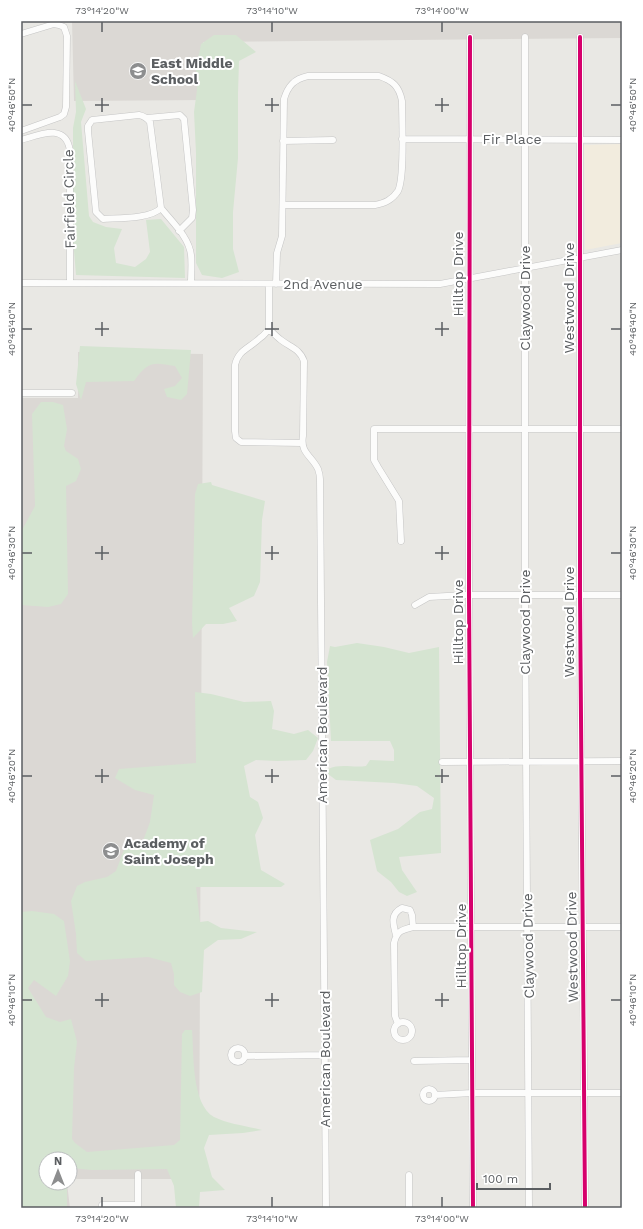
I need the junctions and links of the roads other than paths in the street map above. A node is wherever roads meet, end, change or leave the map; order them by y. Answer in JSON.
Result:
{"nodes":[{"id":1,"x":21,"y":34,"type":"edge"},
{"id":2,"x":470,"y":37,"type":"dead end"},
{"id":3,"x":525,"y":37,"type":"dead end"},
{"id":4,"x":580,"y":37,"type":"dead end"},
{"id":5,"x":147,"y":118,"type":"junction"},
{"id":6,"x":21,"y":131,"type":"edge"},
{"id":7,"x":402,"y":139,"type":"junction"},
{"id":8,"x":469,"y":139,"type":"junction"},
{"id":9,"x":21,"y":140,"type":"edge"},
{"id":10,"x":333,"y":140,"type":"dead end"},
{"id":11,"x":525,"y":140,"type":"junction"},
{"id":12,"x":580,"y":140,"type":"junction"},
{"id":13,"x":622,"y":140,"type":"edge"},
{"id":14,"x":283,"y":141,"type":"junction"},
{"id":15,"x":283,"y":205,"type":"junction"},
{"id":16,"x":160,"y":208,"type":"junction"},
{"id":17,"x":179,"y":231,"type":"junction"},
{"id":18,"x":622,"y":250,"type":"edge"},
{"id":19,"x":580,"y":258,"type":"junction"},
{"id":20,"x":525,"y":269,"type":"junction"},
{"id":21,"x":468,"y":279,"type":"junction"},
{"id":22,"x":21,"y":283,"type":"edge"},
{"id":23,"x":70,"y":283,"type":"junction"},
{"id":24,"x":191,"y":283,"type":"junction"},
{"id":25,"x":273,"y":284,"type":"junction"},
{"id":26,"x":269,"y":329,"type":"junction"},
{"id":27,"x":21,"y":393,"type":"edge"},
{"id":28,"x":72,"y":393,"type":"dead end"},
{"id":29,"x":525,"y":428,"type":"junction"},
{"id":30,"x":469,"y":429,"type":"junction"},
{"id":31,"x":580,"y":429,"type":"junction"},
{"id":32,"x":622,"y":429,"type":"edge"},
{"id":33,"x":302,"y":443,"type":"junction"},
{"id":34,"x":401,"y":541,"type":"dead end"},
{"id":35,"x":469,"y":595,"type":"junction"},
{"id":36,"x":525,"y":595,"type":"junction"},
{"id":37,"x":580,"y":595,"type":"junction"},
{"id":38,"x":622,"y":595,"type":"edge"},
{"id":39,"x":415,"y":605,"type":"dead end"},
{"id":40,"x":526,"y":761,"type":"junction"},
{"id":41,"x":581,"y":761,"type":"junction"},
{"id":42,"x":622,"y":761,"type":"edge"},
{"id":43,"x":442,"y":762,"type":"dead end"},
{"id":44,"x":470,"y":762,"type":"junction"},
{"id":45,"x":413,"y":927,"type":"junction"},
{"id":46,"x":583,"y":927,"type":"junction"},
{"id":47,"x":622,"y":927,"type":"edge"},
{"id":48,"x":471,"y":928,"type":"junction"},
{"id":49,"x":528,"y":928,"type":"junction"},
{"id":50,"x":396,"y":935,"type":"junction"},
{"id":51,"x":398,"y":1024,"type":"dead end"},
{"id":52,"x":245,"y":1056,"type":"dead end"},
{"id":53,"x":325,"y":1056,"type":"junction"},
{"id":54,"x":472,"y":1060,"type":"junction"},
{"id":55,"x":414,"y":1061,"type":"dead end"},
{"id":56,"x":472,"y":1093,"type":"junction"},
{"id":57,"x":529,"y":1093,"type":"junction"},
{"id":58,"x":584,"y":1093,"type":"junction"},
{"id":59,"x":622,"y":1093,"type":"edge"},
{"id":60,"x":435,"y":1095,"type":"dead end"},
{"id":61,"x":138,"y":1174,"type":"dead end"},
{"id":62,"x":409,"y":1175,"type":"dead end"},
{"id":63,"x":138,"y":1206,"type":"edge"},
{"id":64,"x":102,"y":1208,"type":"edge"},
{"id":65,"x":326,"y":1208,"type":"edge"},
{"id":66,"x":409,"y":1208,"type":"edge"},
{"id":67,"x":473,"y":1208,"type":"edge"},
{"id":68,"x":529,"y":1208,"type":"edge"},
{"id":69,"x":585,"y":1208,"type":"edge"}],
"edges":[{"from":1,"to":6,"type":"street"},
{"from":2,"to":8,"type":"street","name":"Hilltop Drive"},
{"from":3,"to":11,"type":"street","name":"Claywood Drive"},
{"from":4,"to":12,"type":"street","name":"Westwood Drive"},
{"from":5,"to":16,"type":"street"},
{"from":5,"to":16,"type":"street"},
{"from":5,"to":17,"type":"street"},
{"from":7,"to":8,"type":"street","name":"Fir Place"},
{"from":7,"to":14,"type":"street"},
{"from":7,"to":15,"type":"street"},
{"from":8,"to":11,"type":"street","name":"Fir Place"},
{"from":8,"to":21,"type":"street","name":"Hilltop Drive"},
{"from":9,"to":23,"type":"street","name":"Fairfield Circle"},
{"from":10,"to":14,"type":"street"},
{"from":11,"to":12,"type":"street","name":"Fir Place"},
{"from":11,"to":20,"type":"street","name":"Claywood Drive"},
{"from":12,"to":13,"type":"street","name":"Fir Place"},
{"from":12,"to":19,"type":"street","name":"Westwood Drive"},
{"from":14,"to":15,"type":"street"},
{"from":15,"to":25,"type":"street"},
{"from":16,"to":17,"type":"street"},
{"from":17,"to":24,"type":"street"},
{"from":18,"to":19,"type":"street","name":"2nd Avenue"},
{"from":19,"to":20,"type":"street","name":"2nd Avenue"},
{"from":19,"to":31,"type":"street","name":"Westwood Drive"},
{"from":20,"to":21,"type":"street","name":"2nd Avenue"},
{"from":20,"to":29,"type":"street","name":"Claywood Drive"},
{"from":21,"to":25,"type":"street","name":"2nd Avenue"},
{"from":21,"to":30,"type":"street","name":"Hilltop Drive"},
{"from":22,"to":23,"type":"street","name":"2nd Avenue"},
{"from":23,"to":24,"type":"street","name":"2nd Avenue"},
{"from":24,"to":25,"type":"street","name":"2nd Avenue"},
{"from":25,"to":26,"type":"street"},
{"from":26,"to":33,"type":"street"},
{"from":26,"to":33,"type":"street"},
{"from":27,"to":28,"type":"street"},
{"from":29,"to":30,"type":"street"},
{"from":29,"to":31,"type":"street"},
{"from":29,"to":36,"type":"street","name":"Claywood Drive"},
{"from":30,"to":34,"type":"street"},
{"from":30,"to":35,"type":"street","name":"Hilltop Drive"},
{"from":31,"to":32,"type":"street"},
{"from":31,"to":37,"type":"street","name":"Westwood Drive"},
{"from":33,"to":53,"type":"street","name":"American Boulevard"},
{"from":35,"to":36,"type":"street"},
{"from":35,"to":39,"type":"street"},
{"from":35,"to":44,"type":"street","name":"Hilltop Drive"},
{"from":36,"to":37,"type":"street"},
{"from":36,"to":40,"type":"street","name":"Claywood Drive"},
{"from":37,"to":38,"type":"street"},
{"from":37,"to":41,"type":"street","name":"Westwood Drive"},
{"from":40,"to":41,"type":"street"},
{"from":40,"to":44,"type":"street"},
{"from":40,"to":49,"type":"street","name":"Claywood Drive"},
{"from":41,"to":42,"type":"street"},
{"from":41,"to":46,"type":"street","name":"Westwood Drive"},
{"from":43,"to":44,"type":"street"},
{"from":44,"to":48,"type":"street","name":"Hilltop Drive"},
{"from":45,"to":48,"type":"street"},
{"from":45,"to":50,"type":"street"},
{"from":45,"to":50,"type":"street"},
{"from":46,"to":47,"type":"street"},
{"from":46,"to":49,"type":"street"},
{"from":46,"to":58,"type":"street","name":"Westwood Drive"},
{"from":48,"to":49,"type":"street"},
{"from":48,"to":54,"type":"street","name":"Hilltop Drive"},
{"from":49,"to":57,"type":"street","name":"Claywood Drive"},
{"from":50,"to":51,"type":"street"},
{"from":52,"to":53,"type":"street"},
{"from":53,"to":65,"type":"street","name":"American Boulevard"},
{"from":54,"to":55,"type":"street"},
{"from":54,"to":56,"type":"street","name":"Hilltop Drive"},
{"from":56,"to":57,"type":"street"},
{"from":56,"to":60,"type":"street"},
{"from":56,"to":67,"type":"street","name":"Hilltop Drive"},
{"from":57,"to":58,"type":"street"},
{"from":57,"to":68,"type":"street","name":"Claywood Drive"},
{"from":58,"to":59,"type":"street"},
{"from":58,"to":69,"type":"street","name":"Westwood Drive"},
{"from":61,"to":63,"type":"street"},
{"from":62,"to":66,"type":"street"},
{"from":63,"to":64,"type":"street"}]}
